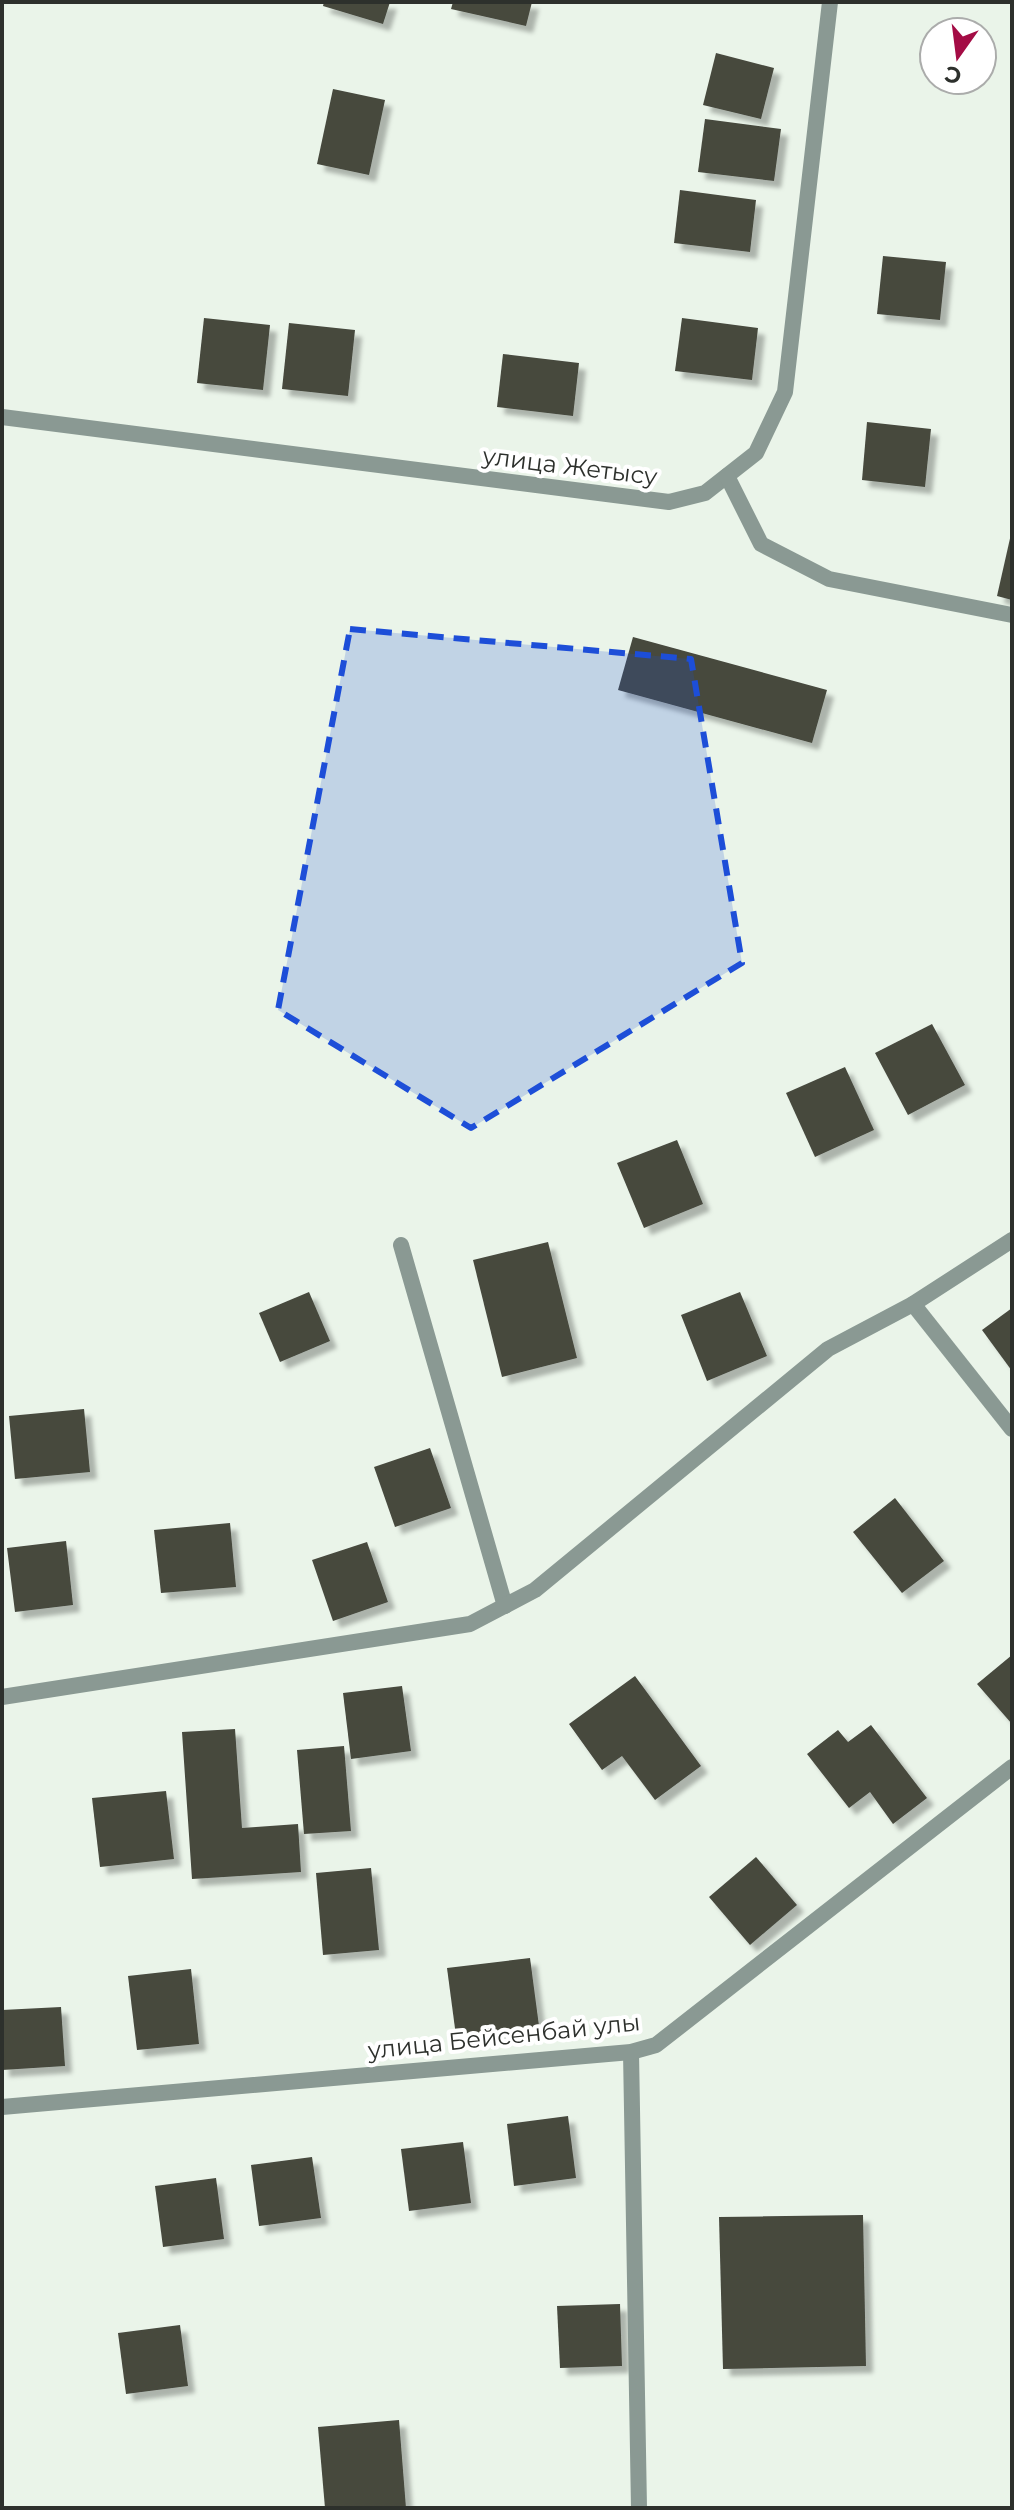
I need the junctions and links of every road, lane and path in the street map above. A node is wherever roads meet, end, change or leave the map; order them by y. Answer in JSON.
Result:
{"nodes":[{"id":1,"x":830,"y":2,"type":"edge"},
{"id":2,"x":2,"y":417,"type":"edge"},
{"id":3,"x":727,"y":476,"type":"junction"},
{"id":4,"x":1012,"y":615,"type":"edge"},
{"id":5,"x":1012,"y":1240,"type":"edge"},
{"id":6,"x":401,"y":1245,"type":"dead end"},
{"id":7,"x":913,"y":1304,"type":"junction"},
{"id":8,"x":1012,"y":1429,"type":"edge"},
{"id":9,"x":505,"y":1606,"type":"junction"},
{"id":10,"x":2,"y":1697,"type":"edge"},
{"id":11,"x":1012,"y":1767,"type":"edge"},
{"id":12,"x":631,"y":2052,"type":"junction"},
{"id":13,"x":2,"y":2107,"type":"edge"},
{"id":14,"x":639,"y":2508,"type":"edge"}],
"edges":[{"from":1,"to":3,"type":"street","name":"улица Жетысу"},
{"from":2,"to":3,"type":"street","name":"улица Жетысу"},
{"from":3,"to":4,"type":"street"},
{"from":5,"to":7,"type":"street"},
{"from":6,"to":9,"type":"street"},
{"from":7,"to":8,"type":"street"},
{"from":7,"to":9,"type":"street"},
{"from":9,"to":10,"type":"street"},
{"from":11,"to":12,"type":"street","name":"улица Бейсенбай улы"},
{"from":12,"to":13,"type":"street","name":"улица Бейсенбай улы"},
{"from":12,"to":14,"type":"street"}]}
